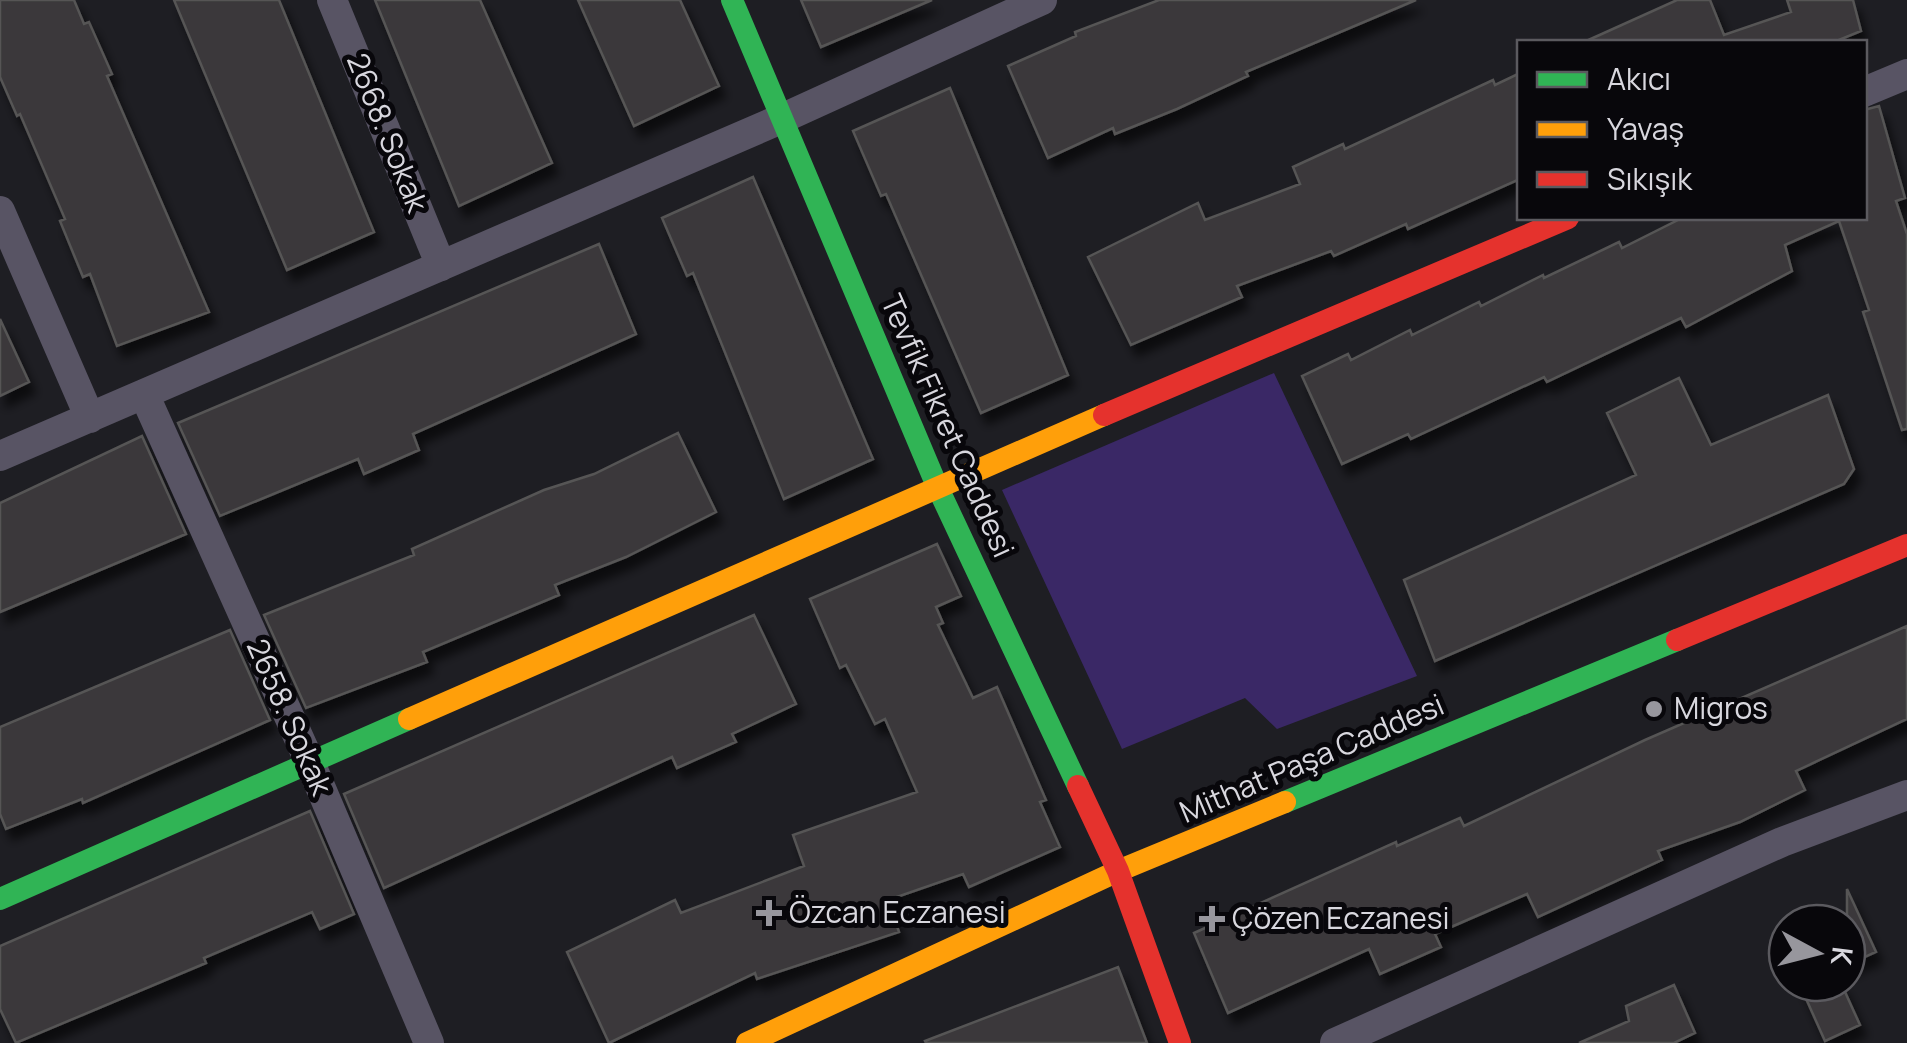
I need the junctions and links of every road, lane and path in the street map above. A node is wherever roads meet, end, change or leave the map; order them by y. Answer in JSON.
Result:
{"nodes":[{"id":1,"x":332,"y":0,"type":"edge"},
{"id":2,"x":732,"y":0,"type":"edge"},
{"id":3,"x":1042,"y":0,"type":"edge"},
{"id":4,"x":1907,"y":74,"type":"edge"},
{"id":5,"x":1867,"y":91,"type":"edge"},
{"id":6,"x":781,"y":120,"type":"junction"},
{"id":7,"x":0,"y":211,"type":"edge"},
{"id":8,"x":1563,"y":220,"type":"edge"},
{"id":9,"x":441,"y":266,"type":"junction"},
{"id":10,"x":144,"y":394,"type":"junction"},
{"id":11,"x":90,"y":418,"type":"junction"},
{"id":12,"x":0,"y":456,"type":"edge"},
{"id":13,"x":938,"y":486,"type":"junction"},
{"id":14,"x":1907,"y":545,"type":"edge"},
{"id":15,"x":311,"y":765,"type":"junction"},
{"id":16,"x":1907,"y":796,"type":"edge"},
{"id":17,"x":1118,"y":871,"type":"junction"},
{"id":18,"x":0,"y":899,"type":"edge"},
{"id":19,"x":429,"y":1043,"type":"edge"},
{"id":20,"x":747,"y":1043,"type":"edge"},
{"id":21,"x":1180,"y":1043,"type":"edge"},
{"id":22,"x":1335,"y":1043,"type":"edge"}],
"edges":[{"from":1,"to":9,"type":"street","name":"2668. Sokak"},
{"from":2,"to":6,"type":"street","name":"Tevfik Fikret Caddesi"},
{"from":3,"to":6,"type":"street"},
{"from":4,"to":5,"type":"street"},
{"from":6,"to":9,"type":"street"},
{"from":6,"to":13,"type":"street","name":"Tevfik Fikret Caddesi"},
{"from":7,"to":11,"type":"street"},
{"from":8,"to":13,"type":"street"},
{"from":9,"to":10,"type":"street"},
{"from":10,"to":11,"type":"street"},
{"from":10,"to":15,"type":"street","name":"2658. Sokak"},
{"from":11,"to":12,"type":"street"},
{"from":13,"to":15,"type":"street"},
{"from":13,"to":17,"type":"street","name":"Tevfik Fikret Caddesi"},
{"from":14,"to":17,"type":"street","name":"Mithat Paşa Caddesi"},
{"from":15,"to":18,"type":"street"},
{"from":15,"to":19,"type":"street","name":"2658. Sokak"},
{"from":16,"to":22,"type":"street"},
{"from":17,"to":20,"type":"street","name":"Mithat Paşa Caddesi"},
{"from":17,"to":21,"type":"street","name":"Tevfik Fikret Caddesi"}]}
